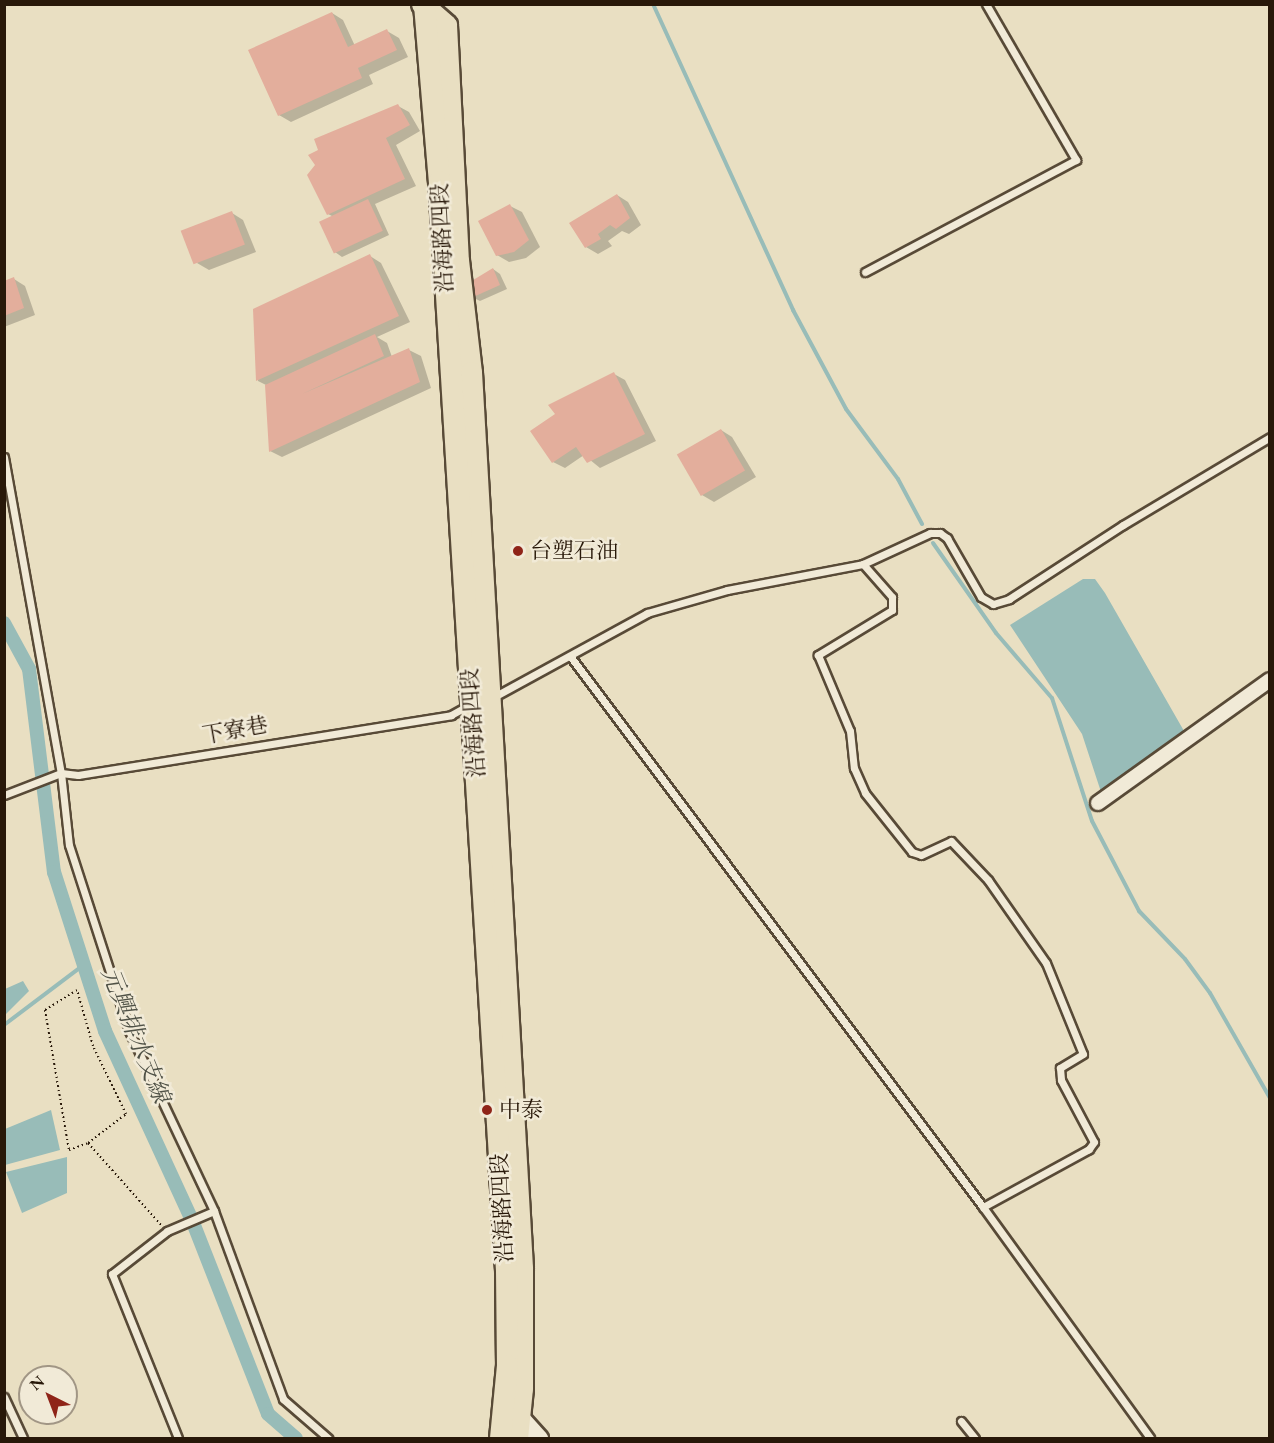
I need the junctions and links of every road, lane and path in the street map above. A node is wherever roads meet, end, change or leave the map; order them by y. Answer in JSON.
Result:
{"nodes":[{"id":1,"x":986,"y":4,"type":"edge"},
{"id":2,"x":431,"y":9,"type":"edge"},
{"id":3,"x":865,"y":272,"type":"dead end"},
{"id":4,"x":1269,"y":437,"type":"edge"},
{"id":5,"x":4,"y":457,"type":"edge"},
{"id":6,"x":864,"y":564,"type":"junction"},
{"id":7,"x":570,"y":656,"type":"junction"},
{"id":8,"x":1269,"y":681,"type":"edge"},
{"id":9,"x":482,"y":701,"type":"junction"},
{"id":10,"x":61,"y":773,"type":"junction"},
{"id":11,"x":4,"y":795,"type":"edge"},
{"id":12,"x":1098,"y":803,"type":"dead end"},
{"id":13,"x":88,"y":1143,"type":"junction"},
{"id":14,"x":983,"y":1207,"type":"junction"},
{"id":15,"x":214,"y":1211,"type":"junction"},
{"id":16,"x":167,"y":1231,"type":"junction"},
{"id":17,"x":4,"y":1397,"type":"edge"},
{"id":18,"x":511,"y":1414,"type":"junction"},
{"id":19,"x":961,"y":1421,"type":"dead end"},
{"id":20,"x":23,"y":1438,"type":"edge"},
{"id":21,"x":178,"y":1438,"type":"edge"},
{"id":22,"x":328,"y":1438,"type":"edge"},
{"id":23,"x":500,"y":1438,"type":"edge"},
{"id":24,"x":518,"y":1438,"type":"edge"},
{"id":25,"x":540,"y":1438,"type":"edge"},
{"id":26,"x":975,"y":1438,"type":"edge"},
{"id":27,"x":1150,"y":1438,"type":"edge"}],
"edges":[{"from":1,"to":3,"type":"lane"},
{"from":2,"to":9,"type":"main road","name":"沿海路四段"},
{"from":4,"to":6,"type":"lane","name":"下寮巷"},
{"from":5,"to":10,"type":"lane"},
{"from":6,"to":7,"type":"lane","name":"下寮巷"},
{"from":6,"to":14,"type":"lane"},
{"from":7,"to":9,"type":"lane","name":"下寮巷"},
{"from":7,"to":14,"type":"lane"},
{"from":8,"to":12,"type":"street"},
{"from":9,"to":10,"type":"lane","name":"下寮巷"},
{"from":9,"to":18,"type":"main road","name":"沿海路四段"},
{"from":10,"to":11,"type":"lane","name":"下寮巷"},
{"from":10,"to":15,"type":"lane"},
{"from":13,"to":13,"type":"path"},
{"from":13,"to":16,"type":"path"},
{"from":14,"to":27,"type":"lane"},
{"from":15,"to":16,"type":"lane"},
{"from":15,"to":22,"type":"lane"},
{"from":16,"to":21,"type":"lane"},
{"from":17,"to":20,"type":"lane"},
{"from":18,"to":23,"type":"main road","name":"沿海路四段"},
{"from":18,"to":24,"type":"main road","name":"沿海路四段"},
{"from":18,"to":25,"type":"street"},
{"from":19,"to":26,"type":"lane"}]}
